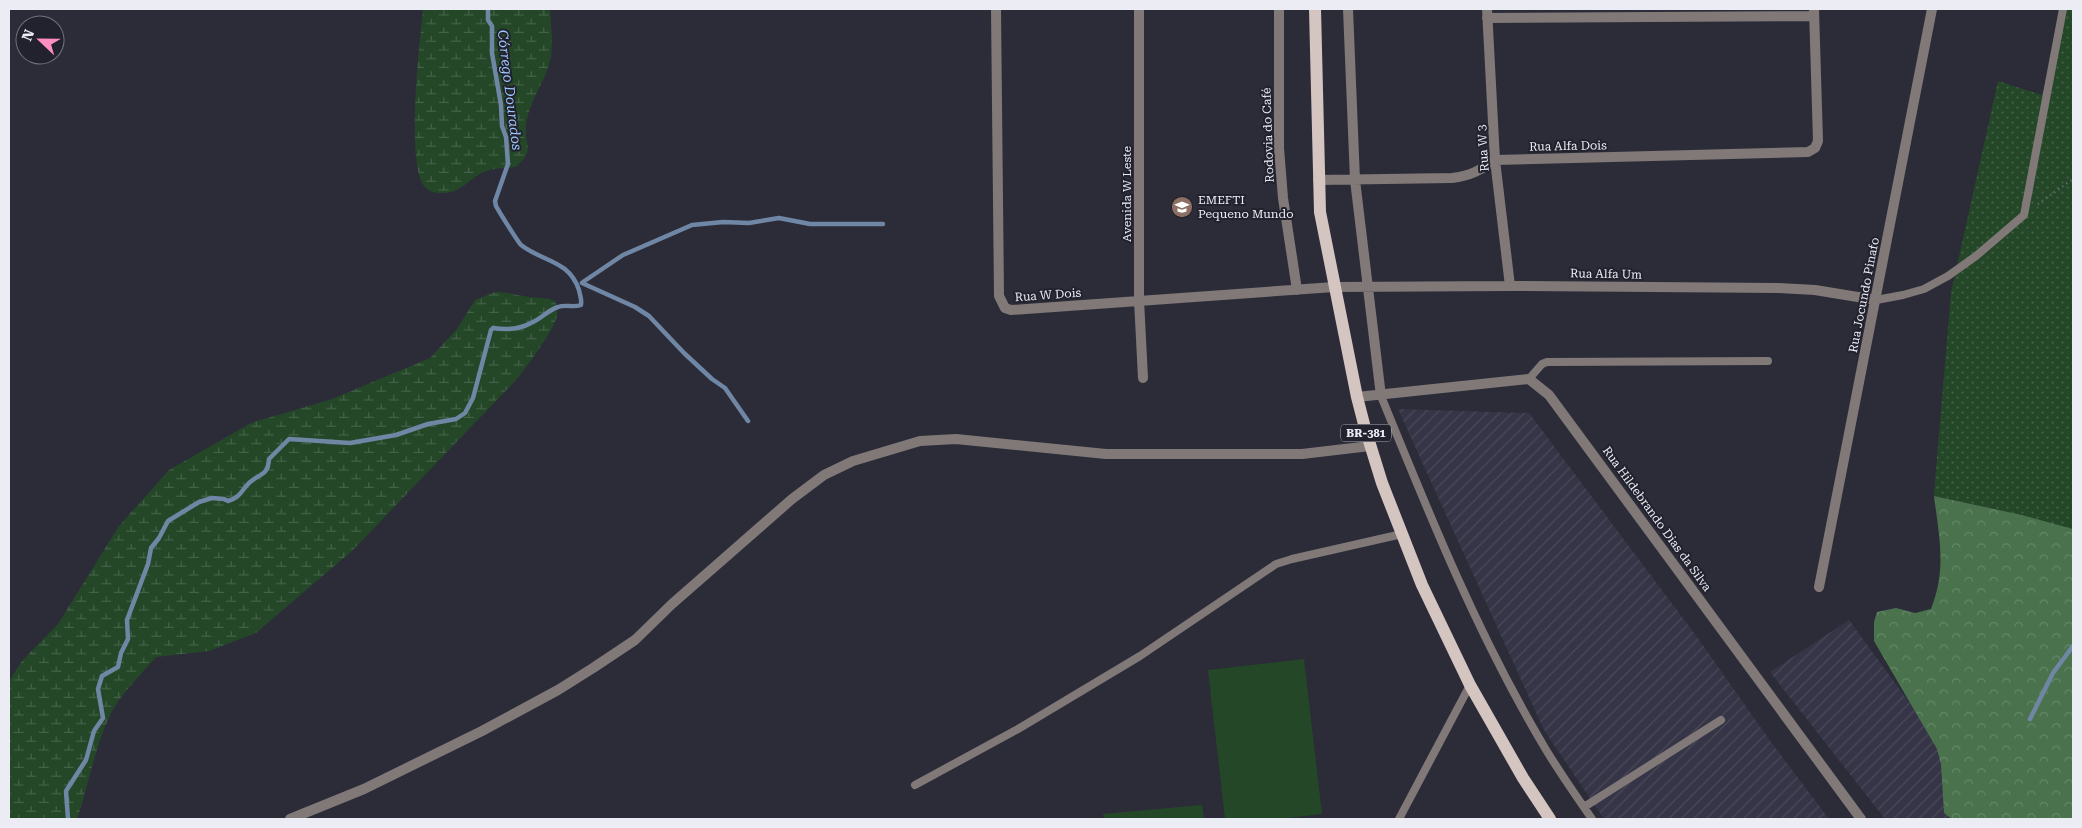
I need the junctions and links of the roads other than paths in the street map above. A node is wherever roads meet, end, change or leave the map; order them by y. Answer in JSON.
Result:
{"nodes":[{"id":1,"x":996,"y":9,"type":"edge"},
{"id":2,"x":1139,"y":9,"type":"edge"},
{"id":3,"x":1279,"y":9,"type":"edge"},
{"id":4,"x":1315,"y":9,"type":"edge"},
{"id":5,"x":1348,"y":9,"type":"edge"},
{"id":6,"x":1932,"y":9,"type":"edge"},
{"id":7,"x":2063,"y":9,"type":"edge"},
{"id":8,"x":1814,"y":12,"type":"edge"},
{"id":9,"x":1487,"y":13,"type":"edge"},
{"id":10,"x":1495,"y":160,"type":"junction"},
{"id":11,"x":1318,"y":180,"type":"junction"},
{"id":12,"x":1355,"y":180,"type":"junction"},
{"id":13,"x":1510,"y":286,"type":"junction"},
{"id":14,"x":1369,"y":287,"type":"junction"},
{"id":15,"x":1334,"y":288,"type":"junction"},
{"id":16,"x":1297,"y":290,"type":"junction"},
{"id":17,"x":1139,"y":300,"type":"junction"},
{"id":18,"x":1876,"y":300,"type":"junction"},
{"id":19,"x":1768,"y":361,"type":"dead end"},
{"id":20,"x":1143,"y":378,"type":"dead end"},
{"id":21,"x":1530,"y":379,"type":"junction"},
{"id":22,"x":1380,"y":396,"type":"junction"},
{"id":23,"x":1357,"y":397,"type":"junction"},
{"id":24,"x":1370,"y":446,"type":"junction"},
{"id":25,"x":1402,"y":534,"type":"junction"},
{"id":26,"x":1819,"y":587,"type":"dead end"},
{"id":27,"x":1470,"y":684,"type":"junction"},
{"id":28,"x":1721,"y":720,"type":"dead end"},
{"id":29,"x":915,"y":785,"type":"dead end"},
{"id":30,"x":1584,"y":807,"type":"junction"},
{"id":31,"x":290,"y":819,"type":"edge"},
{"id":32,"x":1399,"y":819,"type":"edge"},
{"id":33,"x":1550,"y":819,"type":"edge"},
{"id":34,"x":1592,"y":819,"type":"edge"},
{"id":35,"x":1861,"y":819,"type":"edge"}],
"edges":[{"from":1,"to":17,"type":"street","name":"Rua W Dois"},
{"from":2,"to":17,"type":"street","name":"Avenida W Leste"},
{"from":3,"to":16,"type":"street","name":"Rodovia do Café"},
{"from":4,"to":11,"type":"main road","number":"BR-381"},
{"from":5,"to":12,"type":"street"},
{"from":6,"to":18,"type":"street","name":"Rua Jocundo Pinafo"},
{"from":7,"to":18,"type":"lane"},
{"from":8,"to":9,"type":"street"},
{"from":8,"to":10,"type":"street","name":"Rua Alfa Dois"},
{"from":9,"to":10,"type":"street","name":"Rua W 3"},
{"from":10,"to":12,"type":"street"},
{"from":10,"to":13,"type":"street","name":"Rua W 3"},
{"from":11,"to":12,"type":"street"},
{"from":11,"to":15,"type":"main road","number":"BR-381"},
{"from":12,"to":14,"type":"street"},
{"from":13,"to":14,"type":"street","name":"Rua Alfa Um"},
{"from":13,"to":18,"type":"street","name":"Rua Alfa Um"},
{"from":14,"to":15,"type":"street","name":"Rua Alfa Um"},
{"from":14,"to":22,"type":"street"},
{"from":15,"to":16,"type":"street","name":"Rua W Dois"},
{"from":15,"to":23,"type":"main road","number":"BR-381"},
{"from":16,"to":17,"type":"street","name":"Rua W Dois"},
{"from":17,"to":20,"type":"street","name":"Avenida W Leste"},
{"from":18,"to":26,"type":"street","name":"Rua Jocundo Pinafo"},
{"from":19,"to":21,"type":"lane"},
{"from":21,"to":22,"type":"street"},
{"from":21,"to":35,"type":"street","name":"Rua Hildebrando Dias da Silva"},
{"from":22,"to":23,"type":"street"},
{"from":22,"to":30,"type":"lane"},
{"from":23,"to":24,"type":"main road","number":"BR-381"},
{"from":24,"to":25,"type":"main road","number":"BR-381"},
{"from":24,"to":31,"type":"street"},
{"from":25,"to":27,"type":"main road","number":"BR-381"},
{"from":25,"to":29,"type":"lane"},
{"from":27,"to":32,"type":"lane"},
{"from":27,"to":33,"type":"main road","number":"BR-381"},
{"from":28,"to":30,"type":"lane"},
{"from":30,"to":34,"type":"lane"}]}
